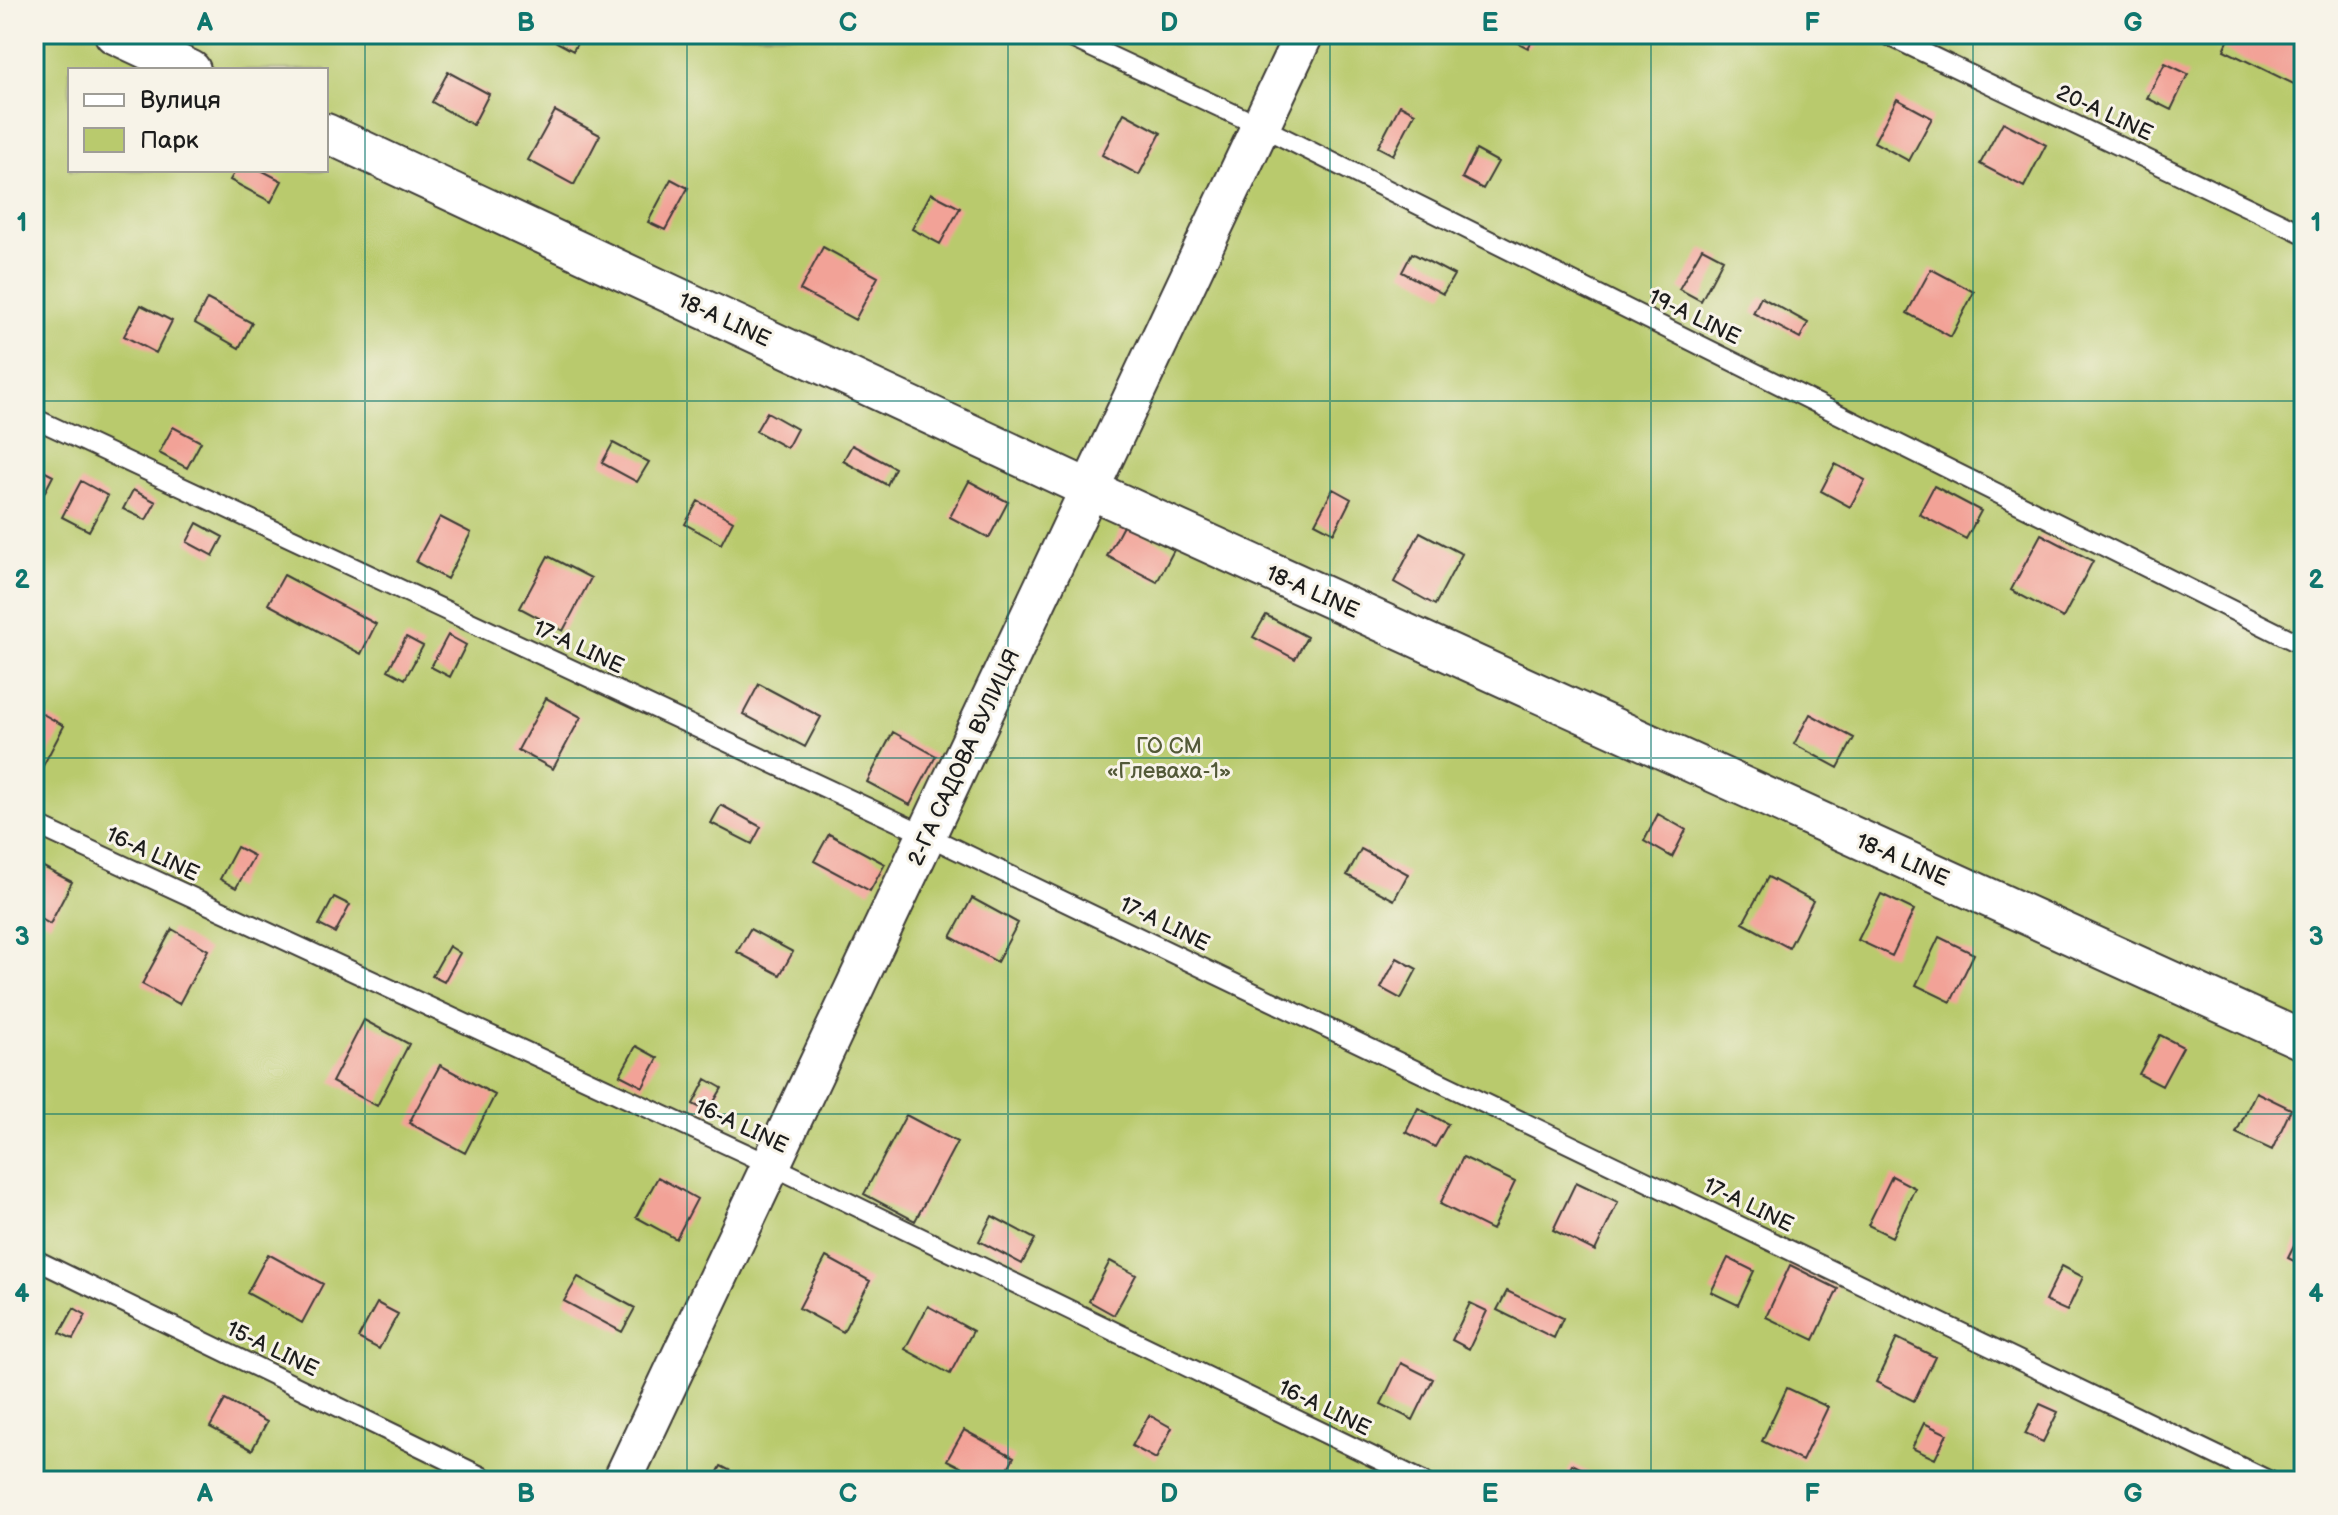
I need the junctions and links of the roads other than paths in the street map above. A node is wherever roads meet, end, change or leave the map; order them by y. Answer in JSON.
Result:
{"nodes":[{"id":1,"x":114,"y":34,"type":"edge"},
{"id":2,"x":1063,"y":34,"type":"edge"},
{"id":3,"x":1304,"y":34,"type":"edge"},
{"id":4,"x":1885,"y":34,"type":"edge"},
{"id":5,"x":187,"y":68,"type":"edge"},
{"id":6,"x":1260,"y":126,"type":"junction"},
{"id":7,"x":328,"y":134,"type":"edge"},
{"id":8,"x":2304,"y":234,"type":"edge"},
{"id":9,"x":34,"y":418,"type":"edge"},
{"id":10,"x":1089,"y":489,"type":"junction"},
{"id":11,"x":2304,"y":646,"type":"edge"},
{"id":12,"x":34,"y":824,"type":"edge"},
{"id":13,"x":926,"y":835,"type":"junction"},
{"id":14,"x":2304,"y":1041,"type":"edge"},
{"id":15,"x":771,"y":1165,"type":"junction"},
{"id":16,"x":34,"y":1259,"type":"edge"},
{"id":17,"x":491,"y":1481,"type":"edge"},
{"id":18,"x":622,"y":1481,"type":"edge"},
{"id":19,"x":1423,"y":1481,"type":"edge"},
{"id":20,"x":2270,"y":1481,"type":"edge"}],
"edges":[{"from":1,"to":5,"type":"street"},
{"from":2,"to":6,"type":"lane","name":"19-A LINE"},
{"from":3,"to":6,"type":"street","name":"2-ГА САДОВА ВУЛИЦЯ"},
{"from":4,"to":8,"type":"lane","name":"20-A LINE"},
{"from":6,"to":10,"type":"street","name":"2-ГА САДОВА ВУЛИЦЯ"},
{"from":6,"to":11,"type":"lane","name":"19-A LINE"},
{"from":7,"to":10,"type":"street","name":"18-A LINE"},
{"from":9,"to":13,"type":"lane","name":"17-A LINE"},
{"from":10,"to":13,"type":"street","name":"2-ГА САДОВА ВУЛИЦЯ"},
{"from":10,"to":14,"type":"street","name":"18-A LINE"},
{"from":12,"to":15,"type":"lane","name":"16-A LINE"},
{"from":13,"to":15,"type":"street","name":"2-ГА САДОВА ВУЛИЦЯ"},
{"from":13,"to":20,"type":"lane","name":"17-A LINE"},
{"from":15,"to":18,"type":"street","name":"2-ГА САДОВА ВУЛИЦЯ"},
{"from":15,"to":19,"type":"lane","name":"16-A LINE"},
{"from":16,"to":17,"type":"lane","name":"15-A LINE"}]}
